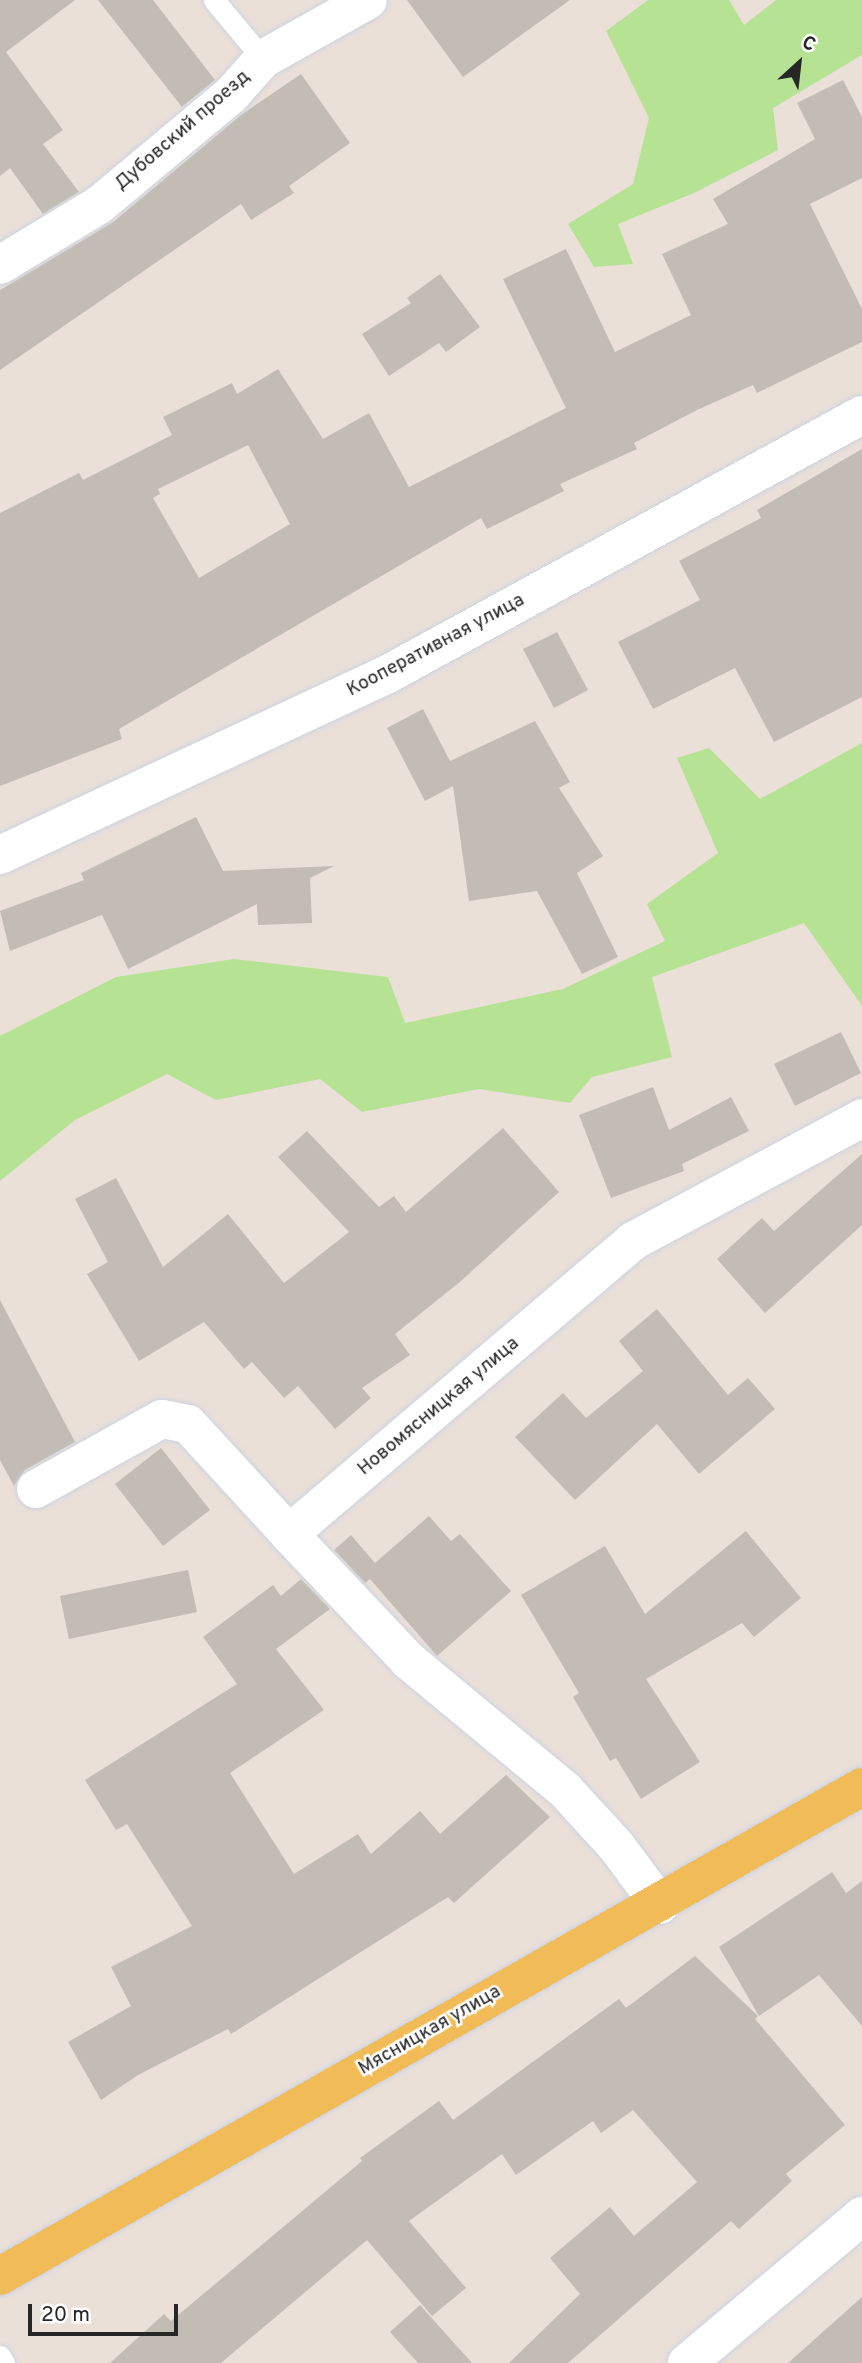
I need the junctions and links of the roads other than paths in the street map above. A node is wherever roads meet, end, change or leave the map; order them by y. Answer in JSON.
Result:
{"nodes":[{"id":1,"x":214,"y":0,"type":"edge"},
{"id":2,"x":368,"y":0,"type":"edge"},
{"id":3,"x":263,"y":59,"type":"junction"},
{"id":4,"x":0,"y":265,"type":"edge"},
{"id":5,"x":862,"y":415,"type":"edge"},
{"id":6,"x":0,"y":855,"type":"edge"},
{"id":7,"x":862,"y":1118,"type":"edge"},
{"id":8,"x":36,"y":1489,"type":"dead end"},
{"id":9,"x":289,"y":1534,"type":"junction"},
{"id":10,"x":862,"y":1787,"type":"edge"},
{"id":11,"x":660,"y":1905,"type":"junction"},
{"id":12,"x":862,"y":2216,"type":"edge"},
{"id":13,"x":0,"y":2276,"type":"edge"},
{"id":14,"x":0,"y":2356,"type":"edge"},
{"id":15,"x":4,"y":2363,"type":"edge"},
{"id":16,"x":687,"y":2363,"type":"edge"}],
"edges":[{"from":1,"to":3,"type":"lane"},
{"from":2,"to":3,"type":"street","name":"Дубовский проезд"},
{"from":3,"to":4,"type":"street","name":"Дубовский проезд"},
{"from":5,"to":6,"type":"street","name":"Кооперативная улица"},
{"from":7,"to":9,"type":"street","name":"Новомясницкая улица"},
{"from":8,"to":9,"type":"street"},
{"from":9,"to":11,"type":"street"},
{"from":10,"to":11,"type":"main road","name":"Мясницкая улица"},
{"from":11,"to":13,"type":"main road","name":"Мясницкая улица"},
{"from":12,"to":16,"type":"street"},
{"from":14,"to":15,"type":"lane"}]}
